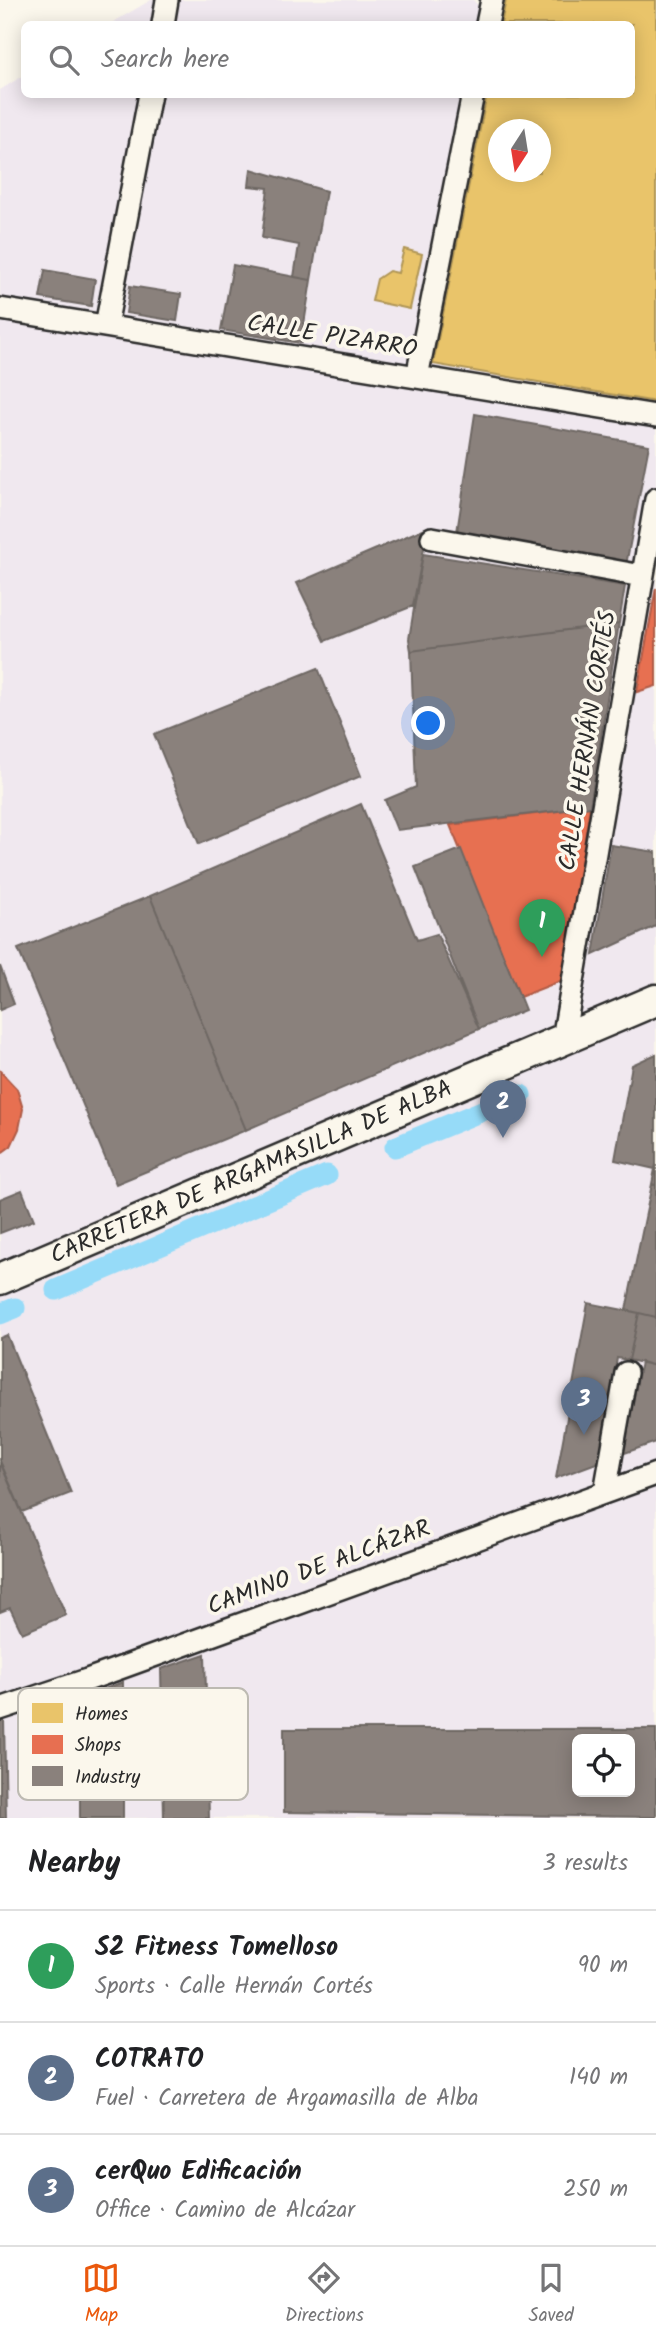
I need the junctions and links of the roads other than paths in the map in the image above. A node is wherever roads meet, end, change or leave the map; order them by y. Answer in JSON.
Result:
{"nodes":[{"id":1,"x":167,"y":0,"type":"edge"},
{"id":2,"x":492,"y":0,"type":"edge"},
{"id":3,"x":164,"y":21,"type":"edge"},
{"id":4,"x":488,"y":21,"type":"edge"},
{"id":5,"x":149,"y":98,"type":"edge"},
{"id":6,"x":472,"y":98,"type":"edge"},
{"id":7,"x":0,"y":309,"type":"edge"},
{"id":8,"x":106,"y":326,"type":"junction"},
{"id":9,"x":417,"y":377,"type":"junction"},
{"id":10,"x":656,"y":416,"type":"edge"},
{"id":11,"x":656,"y":499,"type":"edge"},
{"id":12,"x":432,"y":538,"type":"dead end"},
{"id":13,"x":642,"y":576,"type":"junction"},
{"id":14,"x":656,"y":1000,"type":"edge"},
{"id":15,"x":563,"y":1039,"type":"junction"},
{"id":16,"x":0,"y":1279,"type":"edge"},
{"id":17,"x":626,"y":1373,"type":"dead end"},
{"id":18,"x":656,"y":1474,"type":"edge"},
{"id":19,"x":605,"y":1492,"type":"junction"},
{"id":20,"x":63,"y":1688,"type":"edge"},
{"id":21,"x":18,"y":1703,"type":"edge"},
{"id":22,"x":0,"y":1709,"type":"edge"}],
"edges":[{"from":1,"to":3,"type":"street"},
{"from":2,"to":4,"type":"street"},
{"from":5,"to":8,"type":"street"},
{"from":6,"to":9,"type":"street"},
{"from":7,"to":8,"type":"street","name":"CALLE PIZARRO"},
{"from":8,"to":9,"type":"street","name":"CALLE PIZARRO"},
{"from":9,"to":10,"type":"street","name":"CALLE PIZARRO"},
{"from":11,"to":13,"type":"street","name":"CALLE HERNÁN CORTÉS"},
{"from":12,"to":13,"type":"street"},
{"from":13,"to":15,"type":"street","name":"CALLE HERNÁN CORTÉS"},
{"from":14,"to":15,"type":"highway","name":"CARRETERA DE ARGAMASILLA DE ALBA"},
{"from":15,"to":16,"type":"highway","name":"CARRETERA DE ARGAMASILLA DE ALBA"},
{"from":17,"to":19,"type":"street"},
{"from":18,"to":19,"type":"street","name":"CAMINO DE ALCÁZAR"},
{"from":19,"to":20,"type":"street","name":"CAMINO DE ALCÁZAR"},
{"from":21,"to":22,"type":"street","name":"CAMINO DE ALCÁZAR"}]}
